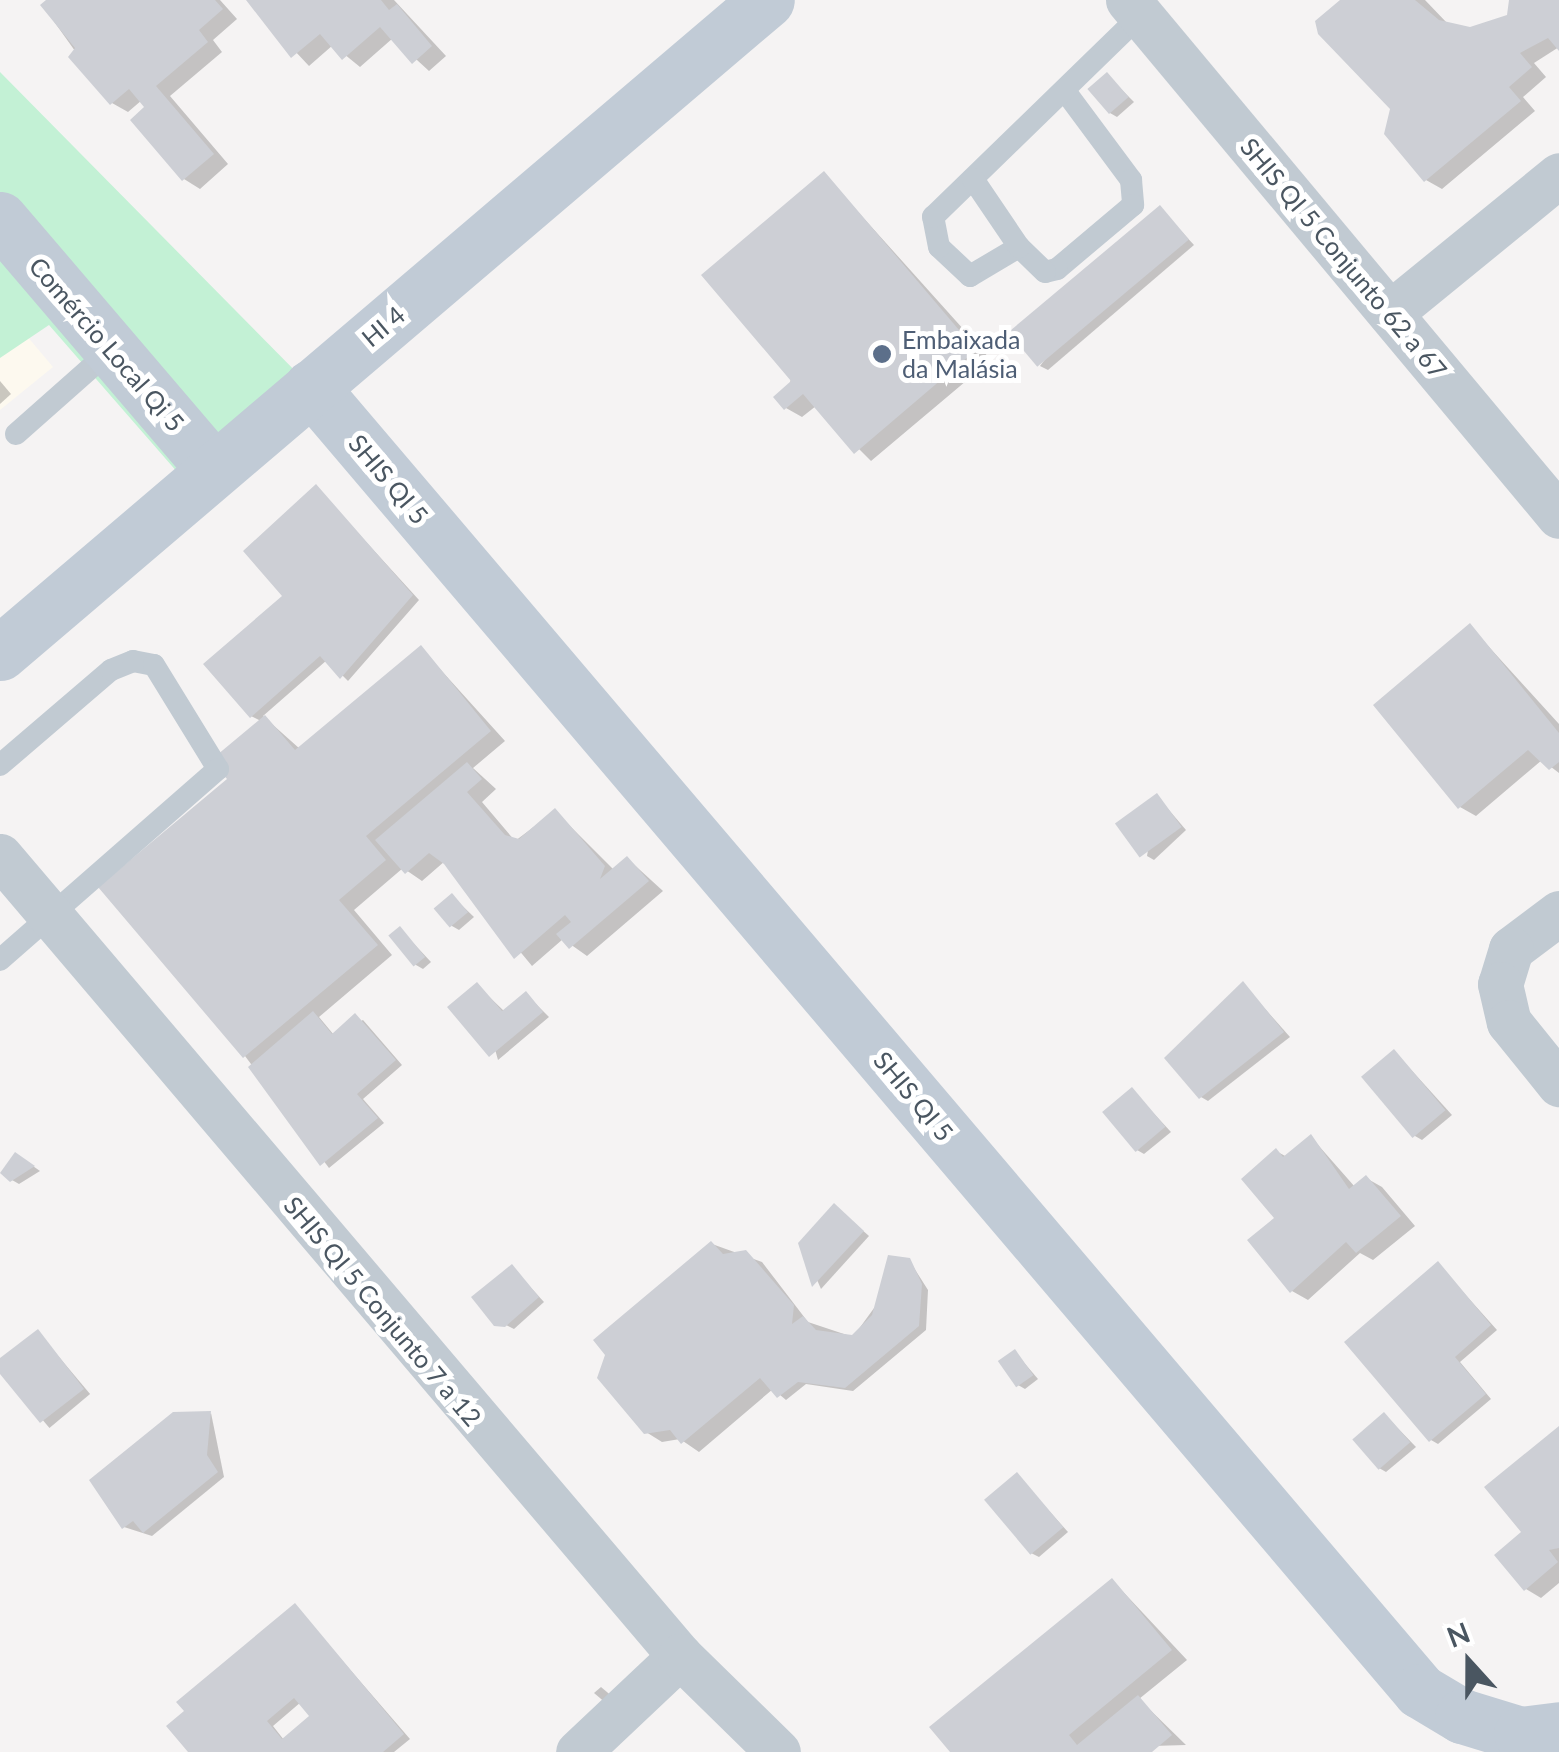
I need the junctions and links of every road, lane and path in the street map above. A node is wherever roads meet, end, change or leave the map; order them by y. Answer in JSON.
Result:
{"nodes":[{"id":1,"x":767,"y":0,"type":"edge"},
{"id":2,"x":1135,"y":8,"type":"edge"},
{"id":3,"x":1065,"y":92,"type":"junction"},
{"id":4,"x":1559,"y":175,"type":"edge"},
{"id":5,"x":973,"y":179,"type":"junction"},
{"id":6,"x":0,"y":219,"type":"edge"},
{"id":7,"x":1020,"y":248,"type":"junction"},
{"id":8,"x":1390,"y":313,"type":"junction"},
{"id":9,"x":112,"y":350,"type":"junction"},
{"id":10,"x":310,"y":388,"type":"junction"},
{"id":11,"x":16,"y":434,"type":"dead end"},
{"id":12,"x":213,"y":468,"type":"junction"},
{"id":13,"x":1559,"y":516,"type":"edge"},
{"id":14,"x":0,"y":652,"type":"edge"},
{"id":15,"x":0,"y":765,"type":"edge"},
{"id":16,"x":0,"y":856,"type":"edge"},
{"id":17,"x":1559,"y":913,"type":"edge"},
{"id":18,"x":50,"y":915,"type":"junction"},
{"id":19,"x":0,"y":960,"type":"edge"},
{"id":20,"x":1559,"y":1084,"type":"edge"},
{"id":21,"x":680,"y":1656,"type":"junction"},
{"id":22,"x":1527,"y":1738,"type":"edge"},
{"id":23,"x":578,"y":1752,"type":"edge"},
{"id":24,"x":778,"y":1752,"type":"edge"}],
"edges":[{"from":1,"to":10,"type":"street","name":"HI 4"},
{"from":2,"to":3,"type":"lane"},
{"from":2,"to":8,"type":"street","name":"SHIS QI 5 Conjunto 62 a 67"},
{"from":3,"to":5,"type":"lane"},
{"from":3,"to":7,"type":"lane"},
{"from":4,"to":8,"type":"street"},
{"from":5,"to":7,"type":"lane"},
{"from":5,"to":7,"type":"lane"},
{"from":6,"to":9,"type":"street","name":"Comércio Local Qi 5"},
{"from":8,"to":13,"type":"street","name":"SHIS QI 5 Conjunto 62 a 67"},
{"from":9,"to":11,"type":"lane"},
{"from":9,"to":12,"type":"street","name":"Comércio Local Qi 5"},
{"from":10,"to":12,"type":"street","name":"HI 4"},
{"from":10,"to":22,"type":"street","name":"SHIS QI 5"},
{"from":12,"to":14,"type":"street","name":"HI 4"},
{"from":15,"to":18,"type":"lane"},
{"from":16,"to":18,"type":"street","name":"SHIS QI 5 Conjunto 7 a 12"},
{"from":17,"to":20,"type":"street"},
{"from":18,"to":19,"type":"lane"},
{"from":18,"to":21,"type":"street","name":"SHIS QI 5 Conjunto 7 a 12"},
{"from":21,"to":23,"type":"street"},
{"from":21,"to":24,"type":"street","name":"SHIS QI 5 Conjunto 7 a 12"}]}
